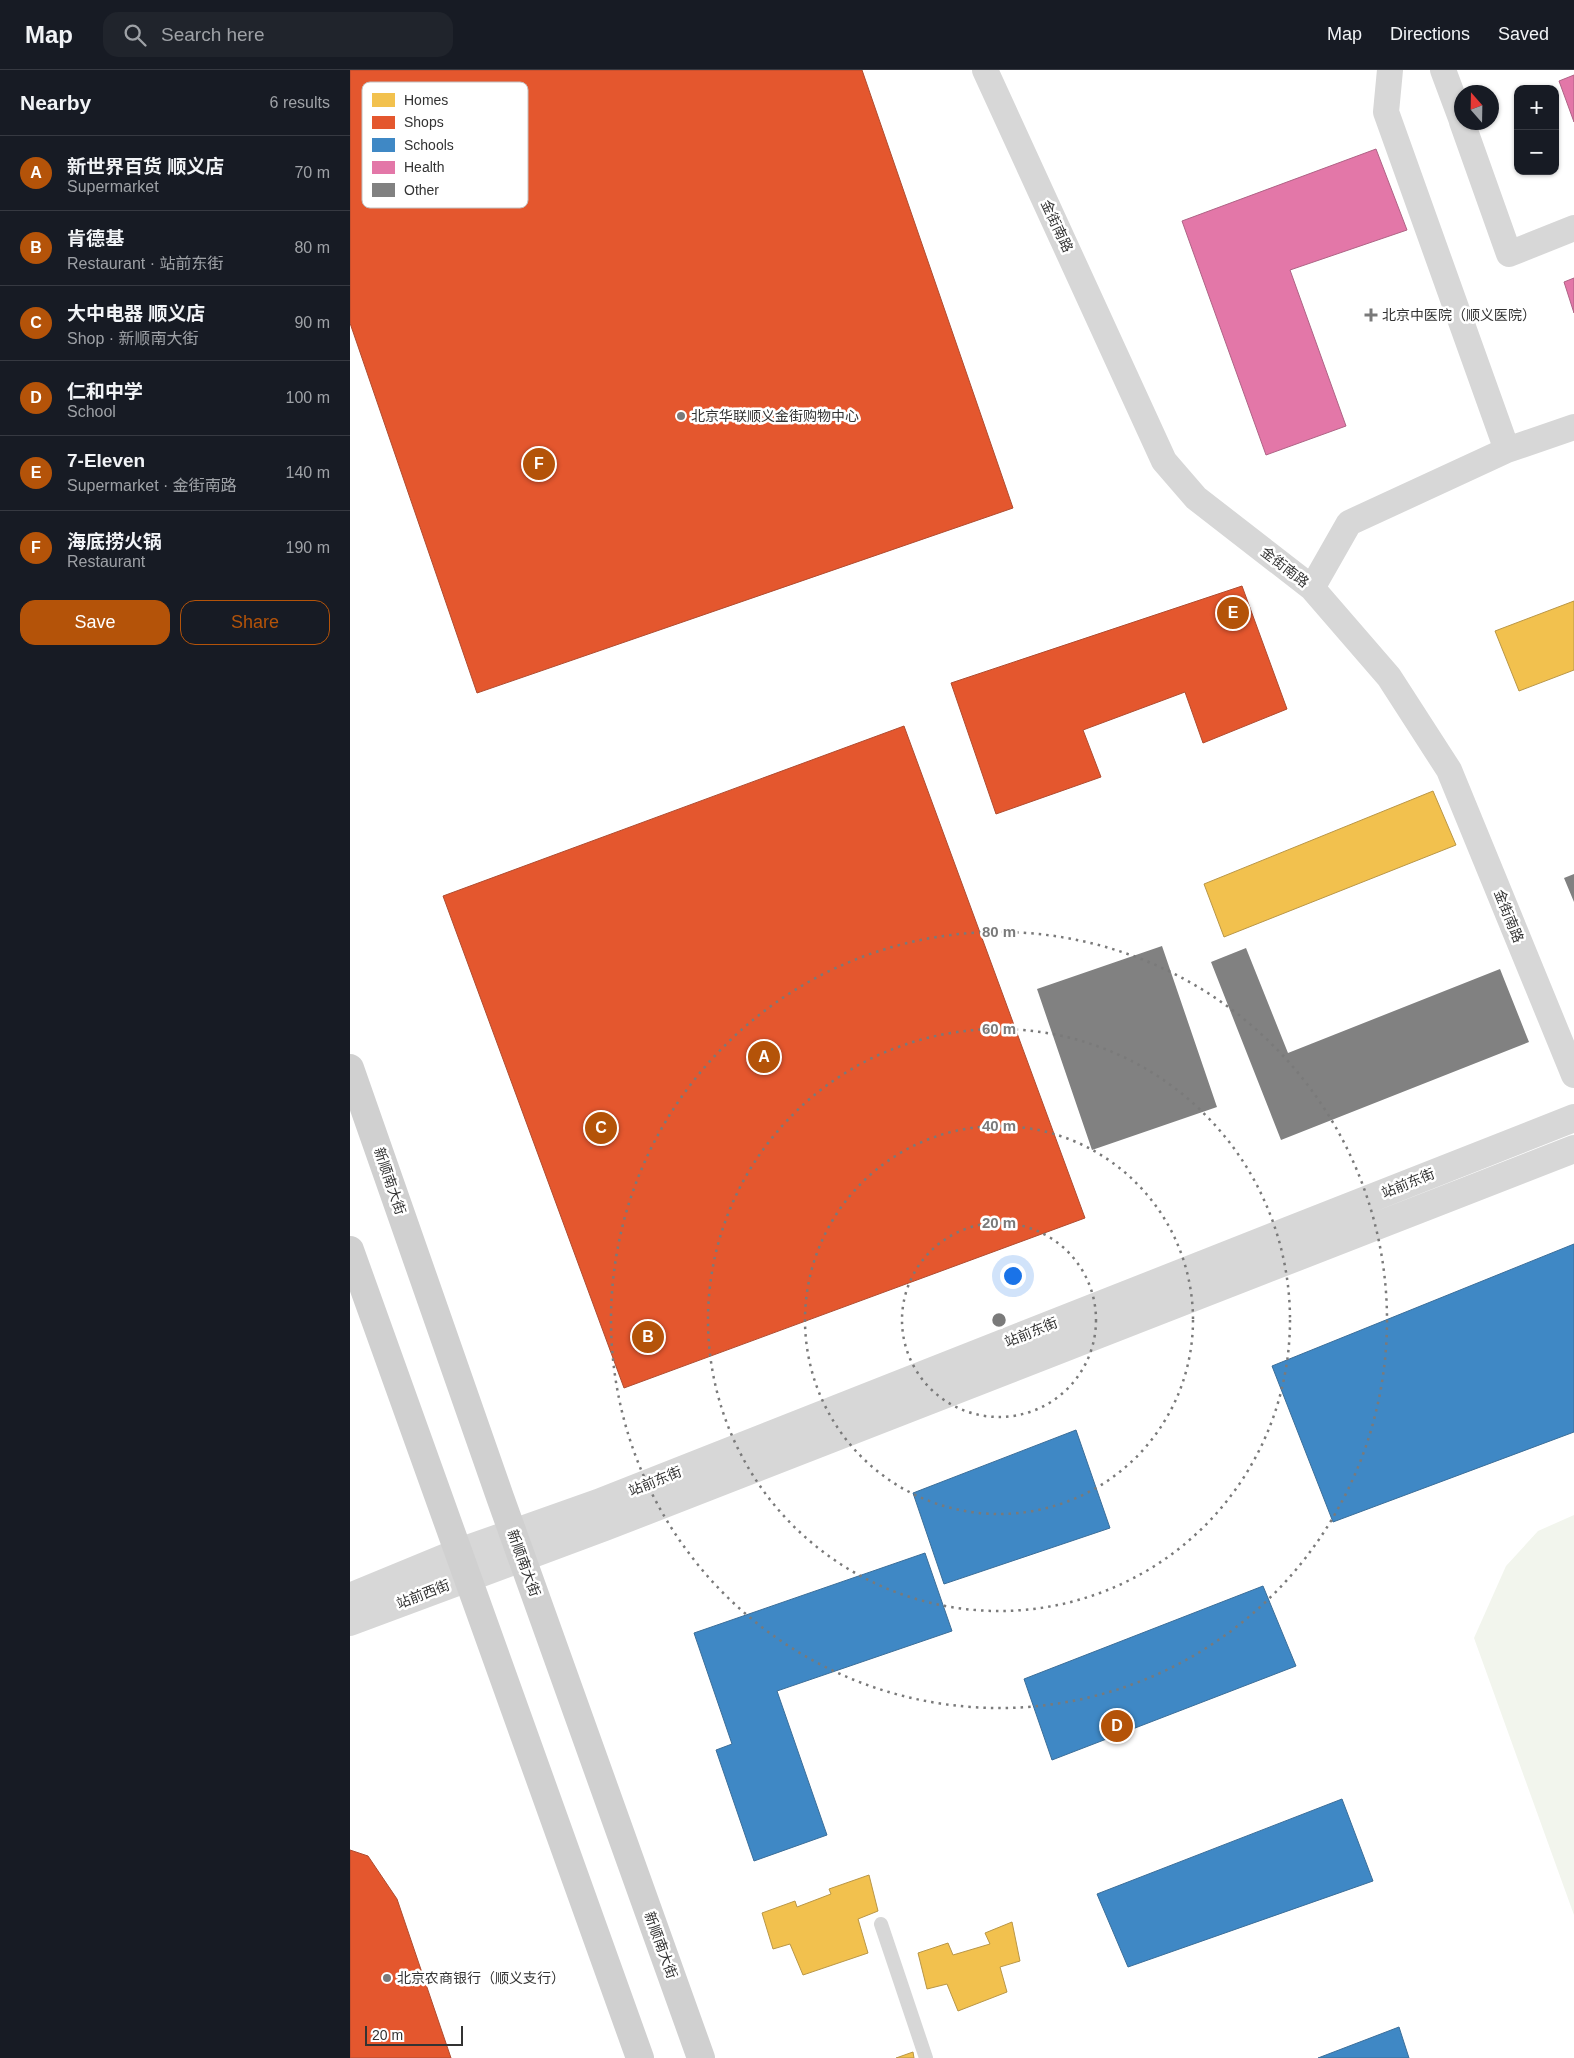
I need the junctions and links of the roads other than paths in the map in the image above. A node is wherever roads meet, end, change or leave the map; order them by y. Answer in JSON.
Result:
{"nodes":[{"id":1,"x":985,"y":70,"type":"edge"},
{"id":2,"x":1390,"y":70,"type":"edge"},
{"id":3,"x":1443,"y":70,"type":"edge"},
{"id":4,"x":1454,"y":100,"type":"edge"},
{"id":5,"x":1465,"y":130,"type":"edge"},
{"id":6,"x":1574,"y":228,"type":"edge"},
{"id":7,"x":1574,"y":427,"type":"edge"},
{"id":8,"x":1507,"y":450,"type":"junction"},
{"id":9,"x":1312,"y":588,"type":"junction"},
{"id":10,"x":350,"y":1068,"type":"edge"},
{"id":11,"x":1574,"y":1075,"type":"edge"},
{"id":12,"x":1574,"y":1118,"type":"edge"},
{"id":13,"x":1574,"y":1149,"type":"edge"},
{"id":14,"x":350,"y":1250,"type":"edge"},
{"id":15,"x":517,"y":1545,"type":"junction"},
{"id":16,"x":491,"y":1555,"type":"joint"},
{"id":17,"x":464,"y":1565,"type":"junction"},
{"id":18,"x":350,"y":1597,"type":"edge"},
{"id":19,"x":350,"y":1622,"type":"edge"},
{"id":20,"x":880,"y":1924,"type":"dead end"},
{"id":21,"x":640,"y":2058,"type":"edge"},
{"id":22,"x":701,"y":2058,"type":"edge"},
{"id":23,"x":926,"y":2058,"type":"edge"}],
"edges":[{"from":1,"to":9,"type":"street","name":"金街南路"},
{"from":2,"to":8,"type":"street"},
{"from":3,"to":4,"type":"street"},
{"from":5,"to":6,"type":"street"},
{"from":7,"to":8,"type":"street"},
{"from":8,"to":9,"type":"street"},
{"from":9,"to":11,"type":"street","name":"金街南路"},
{"from":10,"to":15,"type":"main road","name":"新顺南大街"},
{"from":12,"to":15,"type":"street","name":"站前东街"},
{"from":13,"to":15,"type":"street","name":"站前东街"},
{"from":14,"to":17,"type":"main road"},
{"from":15,"to":16,"type":"street","name":"站前东街"},
{"from":15,"to":22,"type":"main road","name":"新顺南大街"},
{"from":16,"to":17,"type":"street","name":"站前西街"},
{"from":17,"to":18,"type":"street","name":"站前西街"},
{"from":17,"to":19,"type":"street","name":"站前西街"},
{"from":17,"to":21,"type":"main road"},
{"from":20,"to":23,"type":"lane"}]}
